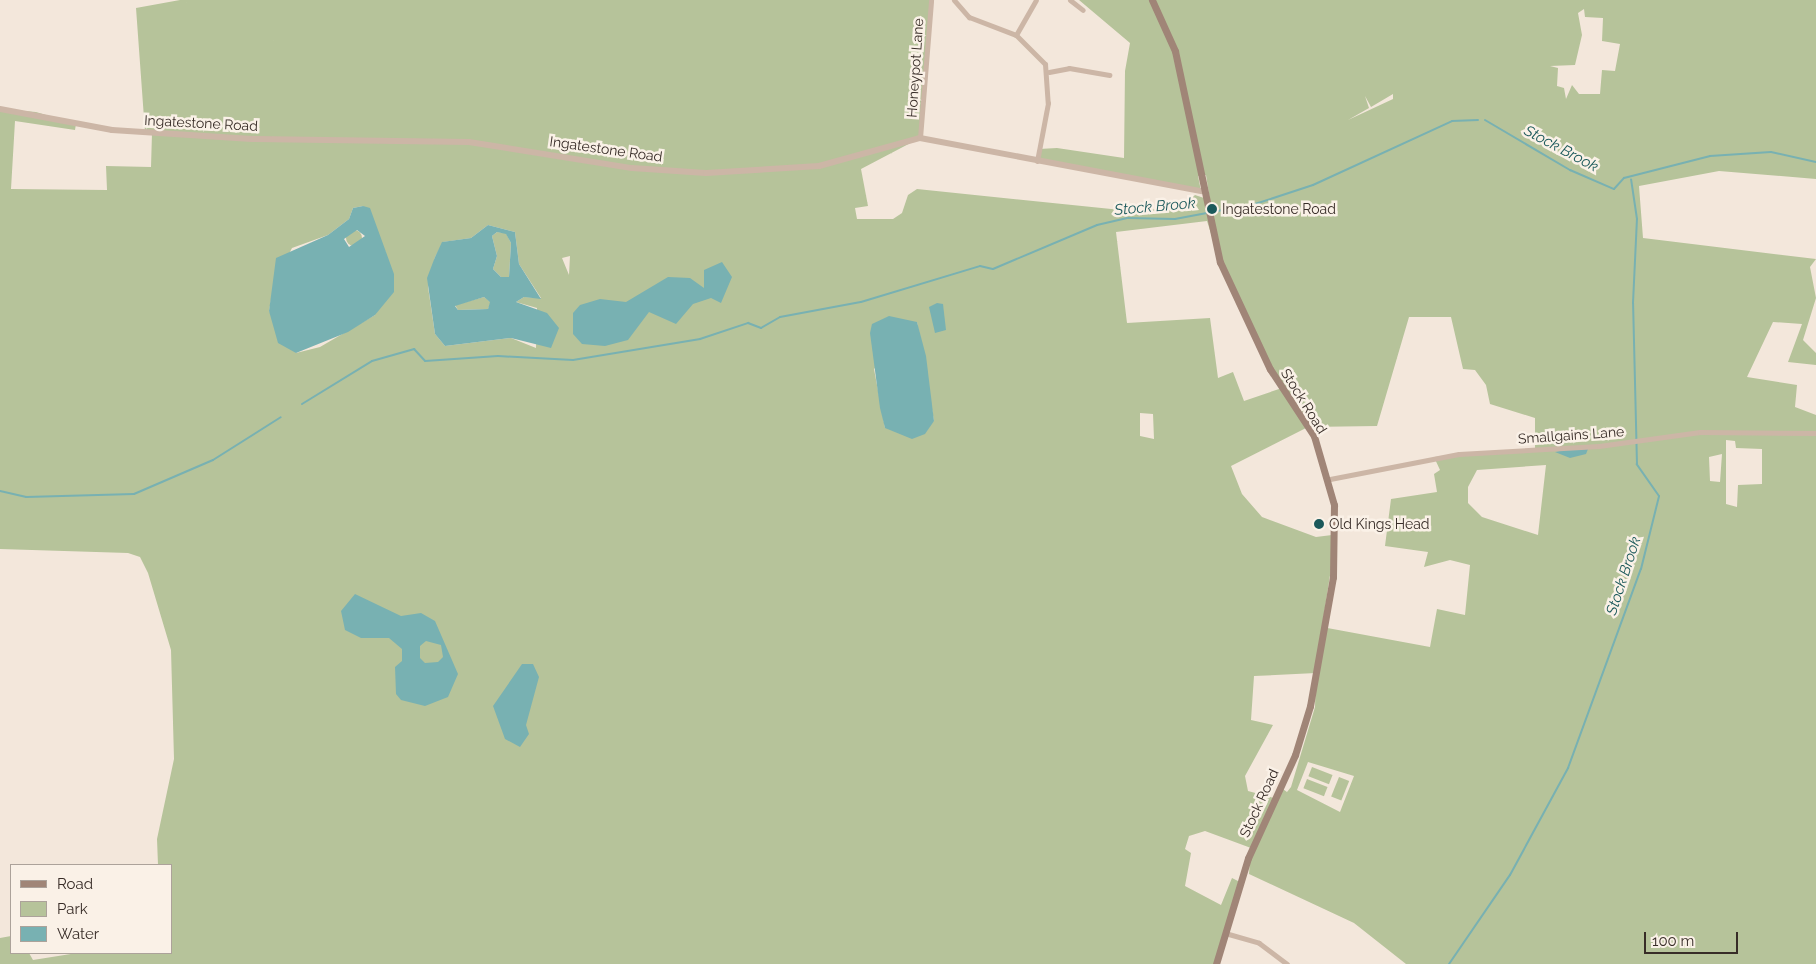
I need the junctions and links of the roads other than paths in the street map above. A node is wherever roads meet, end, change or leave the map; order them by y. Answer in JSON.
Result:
{"nodes":[{"id":1,"x":931,"y":0,"type":"edge"},
{"id":2,"x":954,"y":0,"type":"edge"},
{"id":3,"x":1036,"y":0,"type":"edge"},
{"id":4,"x":1070,"y":0,"type":"edge"},
{"id":5,"x":1152,"y":0,"type":"edge"},
{"id":6,"x":1083,"y":10,"type":"dead end"},
{"id":7,"x":1016,"y":35,"type":"junction"},
{"id":8,"x":1049,"y":72,"type":"junction"},
{"id":9,"x":1109,"y":75,"type":"dead end"},
{"id":10,"x":0,"y":109,"type":"edge"},
{"id":11,"x":920,"y":138,"type":"junction"},
{"id":12,"x":1037,"y":161,"type":"junction"},
{"id":13,"x":1201,"y":191,"type":"junction"},
{"id":14,"x":1816,"y":433,"type":"edge"},
{"id":15,"x":1330,"y":479,"type":"junction"},
{"id":16,"x":1225,"y":933,"type":"junction"},
{"id":17,"x":1216,"y":964,"type":"edge"},
{"id":18,"x":1287,"y":964,"type":"edge"}],
"edges":[{"from":1,"to":11,"type":"street","name":"Honeypot Lane"},
{"from":2,"to":7,"type":"street"},
{"from":3,"to":7,"type":"street"},
{"from":4,"to":6,"type":"street"},
{"from":5,"to":13,"type":"main road","name":"Stock Road"},
{"from":7,"to":8,"type":"street"},
{"from":8,"to":9,"type":"street"},
{"from":8,"to":12,"type":"street"},
{"from":10,"to":11,"type":"street","name":"Ingatestone Road"},
{"from":11,"to":12,"type":"street","name":"Ingatestone Road"},
{"from":12,"to":13,"type":"street","name":"Ingatestone Road"},
{"from":13,"to":15,"type":"main road","name":"Stock Road"},
{"from":14,"to":15,"type":"street","name":"Smallgains Lane"},
{"from":15,"to":16,"type":"main road","name":"Stock Road"},
{"from":16,"to":17,"type":"main road","name":"Stock Road"},
{"from":16,"to":18,"type":"street"}]}
